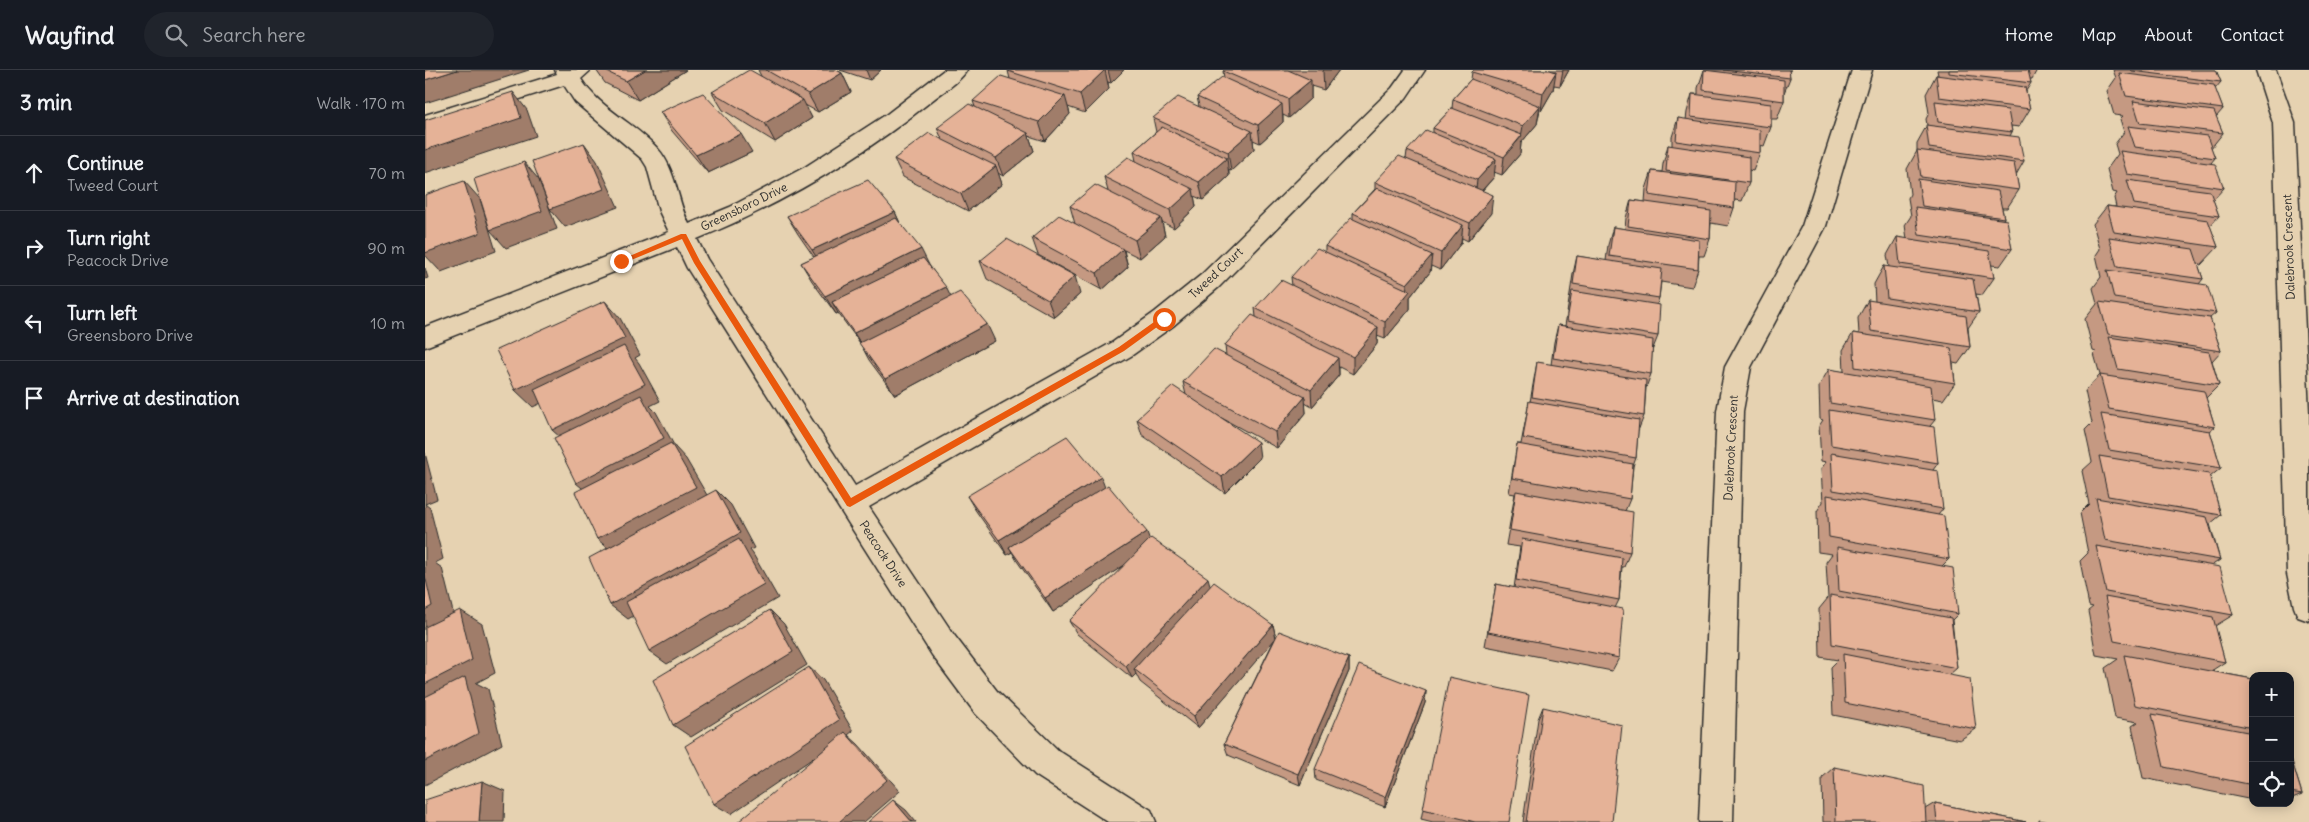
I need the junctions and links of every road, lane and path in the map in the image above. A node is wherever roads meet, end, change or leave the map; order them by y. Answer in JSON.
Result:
{"nodes":[{"id":1,"x":957,"y":70,"type":"edge"},
{"id":2,"x":1415,"y":70,"type":"edge"},
{"id":3,"x":1863,"y":70,"type":"edge"},
{"id":4,"x":2266,"y":70,"type":"edge"},
{"id":5,"x":571,"y":72,"type":"edge"},
{"id":6,"x":425,"y":122,"type":"edge"},
{"id":7,"x":683,"y":236,"type":"junction"},
{"id":8,"x":425,"y":337,"type":"edge"},
{"id":9,"x":850,"y":503,"type":"junction"},
{"id":10,"x":2309,"y":607,"type":"edge"},
{"id":11,"x":1139,"y":822,"type":"edge"},
{"id":12,"x":1717,"y":822,"type":"edge"}],
"edges":[{"from":1,"to":7,"type":"street","name":"Greensboro Drive"},
{"from":2,"to":9,"type":"street","name":"Tweed Court"},
{"from":3,"to":12,"type":"street","name":"Dalebrook Crescent"},
{"from":4,"to":10,"type":"street","name":"Dalebrook Crescent"},
{"from":5,"to":6,"type":"street"},
{"from":5,"to":7,"type":"street","name":"Peacock Drive"},
{"from":7,"to":8,"type":"street","name":"Greensboro Drive"},
{"from":7,"to":9,"type":"street","name":"Peacock Drive"},
{"from":9,"to":11,"type":"street","name":"Peacock Drive"}]}
